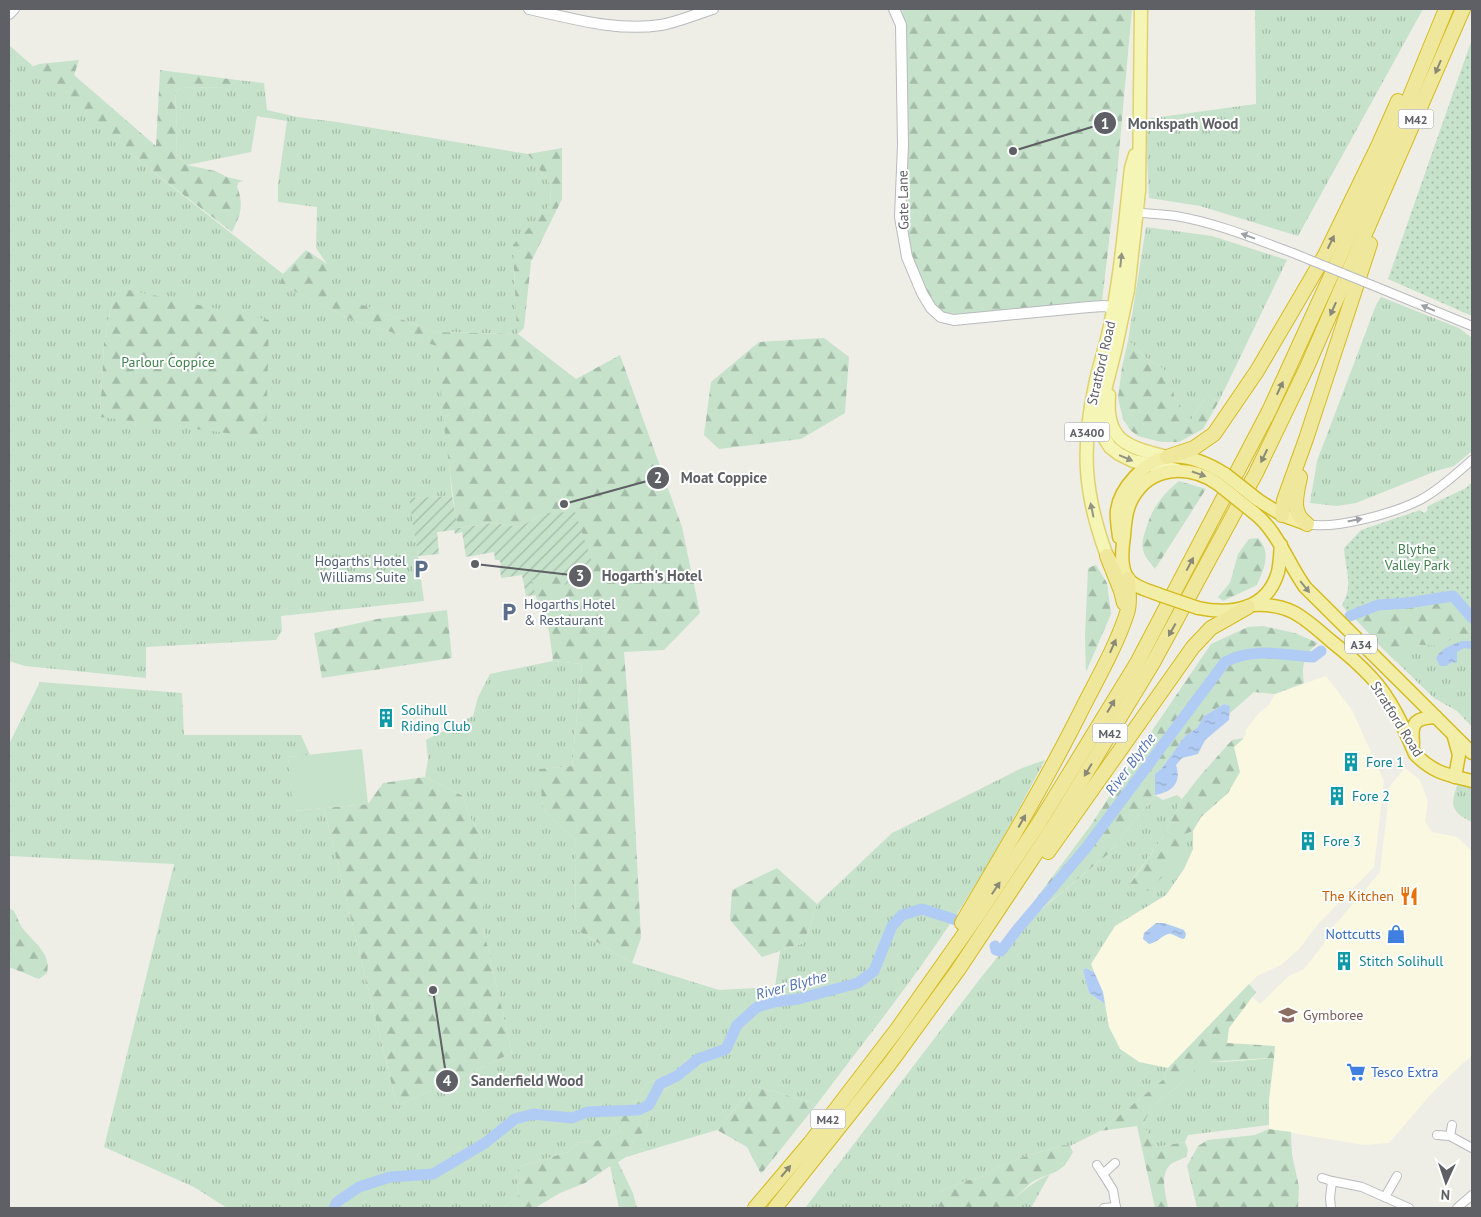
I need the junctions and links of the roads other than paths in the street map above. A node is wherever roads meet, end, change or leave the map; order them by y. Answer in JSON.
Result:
{"nodes":[{"id":1,"x":14,"y":9,"type":"edge"},
{"id":2,"x":528,"y":9,"type":"edge"},
{"id":3,"x":712,"y":9,"type":"edge"},
{"id":4,"x":894,"y":9,"type":"edge"},
{"id":5,"x":1141,"y":9,"type":"edge"},
{"id":6,"x":1444,"y":9,"type":"edge"},
{"id":7,"x":1463,"y":9,"type":"edge"},
{"id":8,"x":9,"y":14,"type":"edge"},
{"id":9,"x":1131,"y":211,"type":"junction"},
{"id":10,"x":1374,"y":216,"type":"junction"},
{"id":11,"x":1119,"y":309,"type":"junction"},
{"id":12,"x":1472,"y":326,"type":"edge"},
{"id":13,"x":1116,"y":351,"type":"junction"},
{"id":14,"x":1306,"y":439,"type":"junction"},
{"id":15,"x":1167,"y":457,"type":"junction"},
{"id":16,"x":1472,"y":460,"type":"edge"},
{"id":17,"x":1150,"y":465,"type":"junction"},
{"id":18,"x":1178,"y":470,"type":"junction"},
{"id":19,"x":1222,"y":479,"type":"junction"},
{"id":20,"x":1255,"y":506,"type":"junction"},
{"id":21,"x":1282,"y":515,"type":"junction"},
{"id":22,"x":1307,"y":524,"type":"junction"},
{"id":23,"x":1280,"y":543,"type":"junction"},
{"id":24,"x":1122,"y":553,"type":"junction"},
{"id":25,"x":1107,"y":556,"type":"junction"},
{"id":26,"x":1127,"y":578,"type":"junction"},
{"id":27,"x":1251,"y":606,"type":"junction"},
{"id":28,"x":1124,"y":622,"type":"junction"},
{"id":29,"x":1436,"y":717,"type":"junction"},
{"id":30,"x":1452,"y":735,"type":"junction"},
{"id":31,"x":1413,"y":749,"type":"junction"},
{"id":32,"x":1472,"y":754,"type":"edge"},
{"id":33,"x":1454,"y":777,"type":"junction"},
{"id":34,"x":1472,"y":781,"type":"edge"},
{"id":35,"x":898,"y":1028,"type":"junction"},
{"id":36,"x":844,"y":1123,"type":"junction"},
{"id":37,"x":1452,"y":1126,"type":"dead end"},
{"id":38,"x":1437,"y":1136,"type":"dead end"},
{"id":39,"x":1450,"y":1136,"type":"junction"},
{"id":40,"x":1472,"y":1148,"type":"edge"},
{"id":41,"x":1115,"y":1163,"type":"dead end"},
{"id":42,"x":1097,"y":1165,"type":"dead end"},
{"id":43,"x":1103,"y":1174,"type":"junction"},
{"id":44,"x":1396,"y":1176,"type":"dead end"},
{"id":45,"x":1322,"y":1178,"type":"dead end"},
{"id":46,"x":1332,"y":1181,"type":"junction"},
{"id":47,"x":1472,"y":1196,"type":"edge"},
{"id":48,"x":1385,"y":1197,"type":"junction"},
{"id":49,"x":755,"y":1208,"type":"edge"},
{"id":50,"x":775,"y":1208,"type":"edge"},
{"id":51,"x":1104,"y":1208,"type":"edge"},
{"id":52,"x":1116,"y":1208,"type":"edge"},
{"id":53,"x":1330,"y":1208,"type":"edge"},
{"id":54,"x":1410,"y":1208,"type":"edge"},
{"id":55,"x":1457,"y":1208,"type":"edge"}],
"edges":[{"from":1,"to":8,"type":"street"},
{"from":2,"to":3,"type":"street"},
{"from":4,"to":11,"type":"street","name":"Gate Lane"},
{"from":5,"to":9,"type":"main road","name":"Stratford Road","number":"A3400"},
{"from":15,"to":6,"type":"highway","one_way":true},
{"from":35,"to":6,"type":"highway","number":"M42","one_way":true},
{"from":7,"to":10,"type":"highway","number":"M42","one_way":true},
{"from":9,"to":11,"type":"main road","name":"Stratford Road","number":"A3400"},
{"from":12,"to":9,"type":"street","one_way":true,"bridge":true},
{"from":10,"to":14,"type":"highway"},
{"from":10,"to":36,"type":"highway","number":"M42","one_way":true},
{"from":11,"to":13,"type":"main road","name":"Stratford Road","number":"A3400"},
{"from":25,"to":11,"type":"main road","name":"Stratford Road","number":"A3400","one_way":true},
{"from":13,"to":15,"type":"main road"},
{"from":13,"to":17,"type":"main road","name":"Stratford Road","number":"A3400","one_way":true},
{"from":14,"to":21,"type":"highway"},
{"from":14,"to":22,"type":"highway"},
{"from":15,"to":17,"type":"highway"},
{"from":15,"to":19,"type":"highway"},
{"from":22,"to":16,"type":"street","one_way":true},
{"from":17,"to":18,"type":"main road","name":"Stratford Road","number":"A3400"},
{"from":17,"to":24,"type":"highway"},
{"from":18,"to":19,"type":"highway","one_way":true},
{"from":18,"to":24,"type":"highway"},
{"from":19,"to":20,"type":"highway","bridge":true},
{"from":20,"to":21,"type":"highway"},
{"from":20,"to":23,"type":"highway","number":"A34"},
{"from":21,"to":22,"type":"highway"},
{"from":21,"to":23,"type":"highway"},
{"from":23,"to":27,"type":"highway"},
{"from":23,"to":29,"type":"highway","name":"Stratford Road","number":"A34","one_way":true},
{"from":24,"to":26,"type":"highway"},
{"from":25,"to":26,"type":"main road","name":"Stratford Road"},
{"from":25,"to":28,"type":"highway"},
{"from":26,"to":27,"type":"highway","number":"A34","bridge":true},
{"from":26,"to":28,"type":"highway"},
{"from":27,"to":31,"type":"highway","name":"Stratford Road","number":"A34"},
{"from":27,"to":36,"type":"highway"},
{"from":35,"to":28,"type":"highway","one_way":true},
{"from":29,"to":30,"type":"highway","name":"Stratford Road","number":"A34"},
{"from":29,"to":31,"type":"highway"},
{"from":30,"to":32,"type":"highway","name":"Stratford Road","number":"A34"},
{"from":30,"to":33,"type":"highway","number":"A34"},
{"from":31,"to":33,"type":"highway","name":"Stratford Road","number":"A34"},
{"from":33,"to":34,"type":"highway","name":"Stratford Road","number":"A34"},
{"from":49,"to":35,"type":"highway","number":"M42","one_way":true},
{"from":36,"to":50,"type":"highway","number":"M42"},
{"from":37,"to":39,"type":"street"},
{"from":38,"to":39,"type":"street"},
{"from":39,"to":40,"type":"street"},
{"from":41,"to":43,"type":"street"},
{"from":42,"to":43,"type":"street"},
{"from":43,"to":52,"type":"street"},
{"from":44,"to":48,"type":"street"},
{"from":45,"to":46,"type":"street"},
{"from":46,"to":48,"type":"street"},
{"from":46,"to":53,"type":"street"},
{"from":47,"to":55,"type":"street"},
{"from":48,"to":54,"type":"street"},
{"from":51,"to":52,"type":"street"}]}
